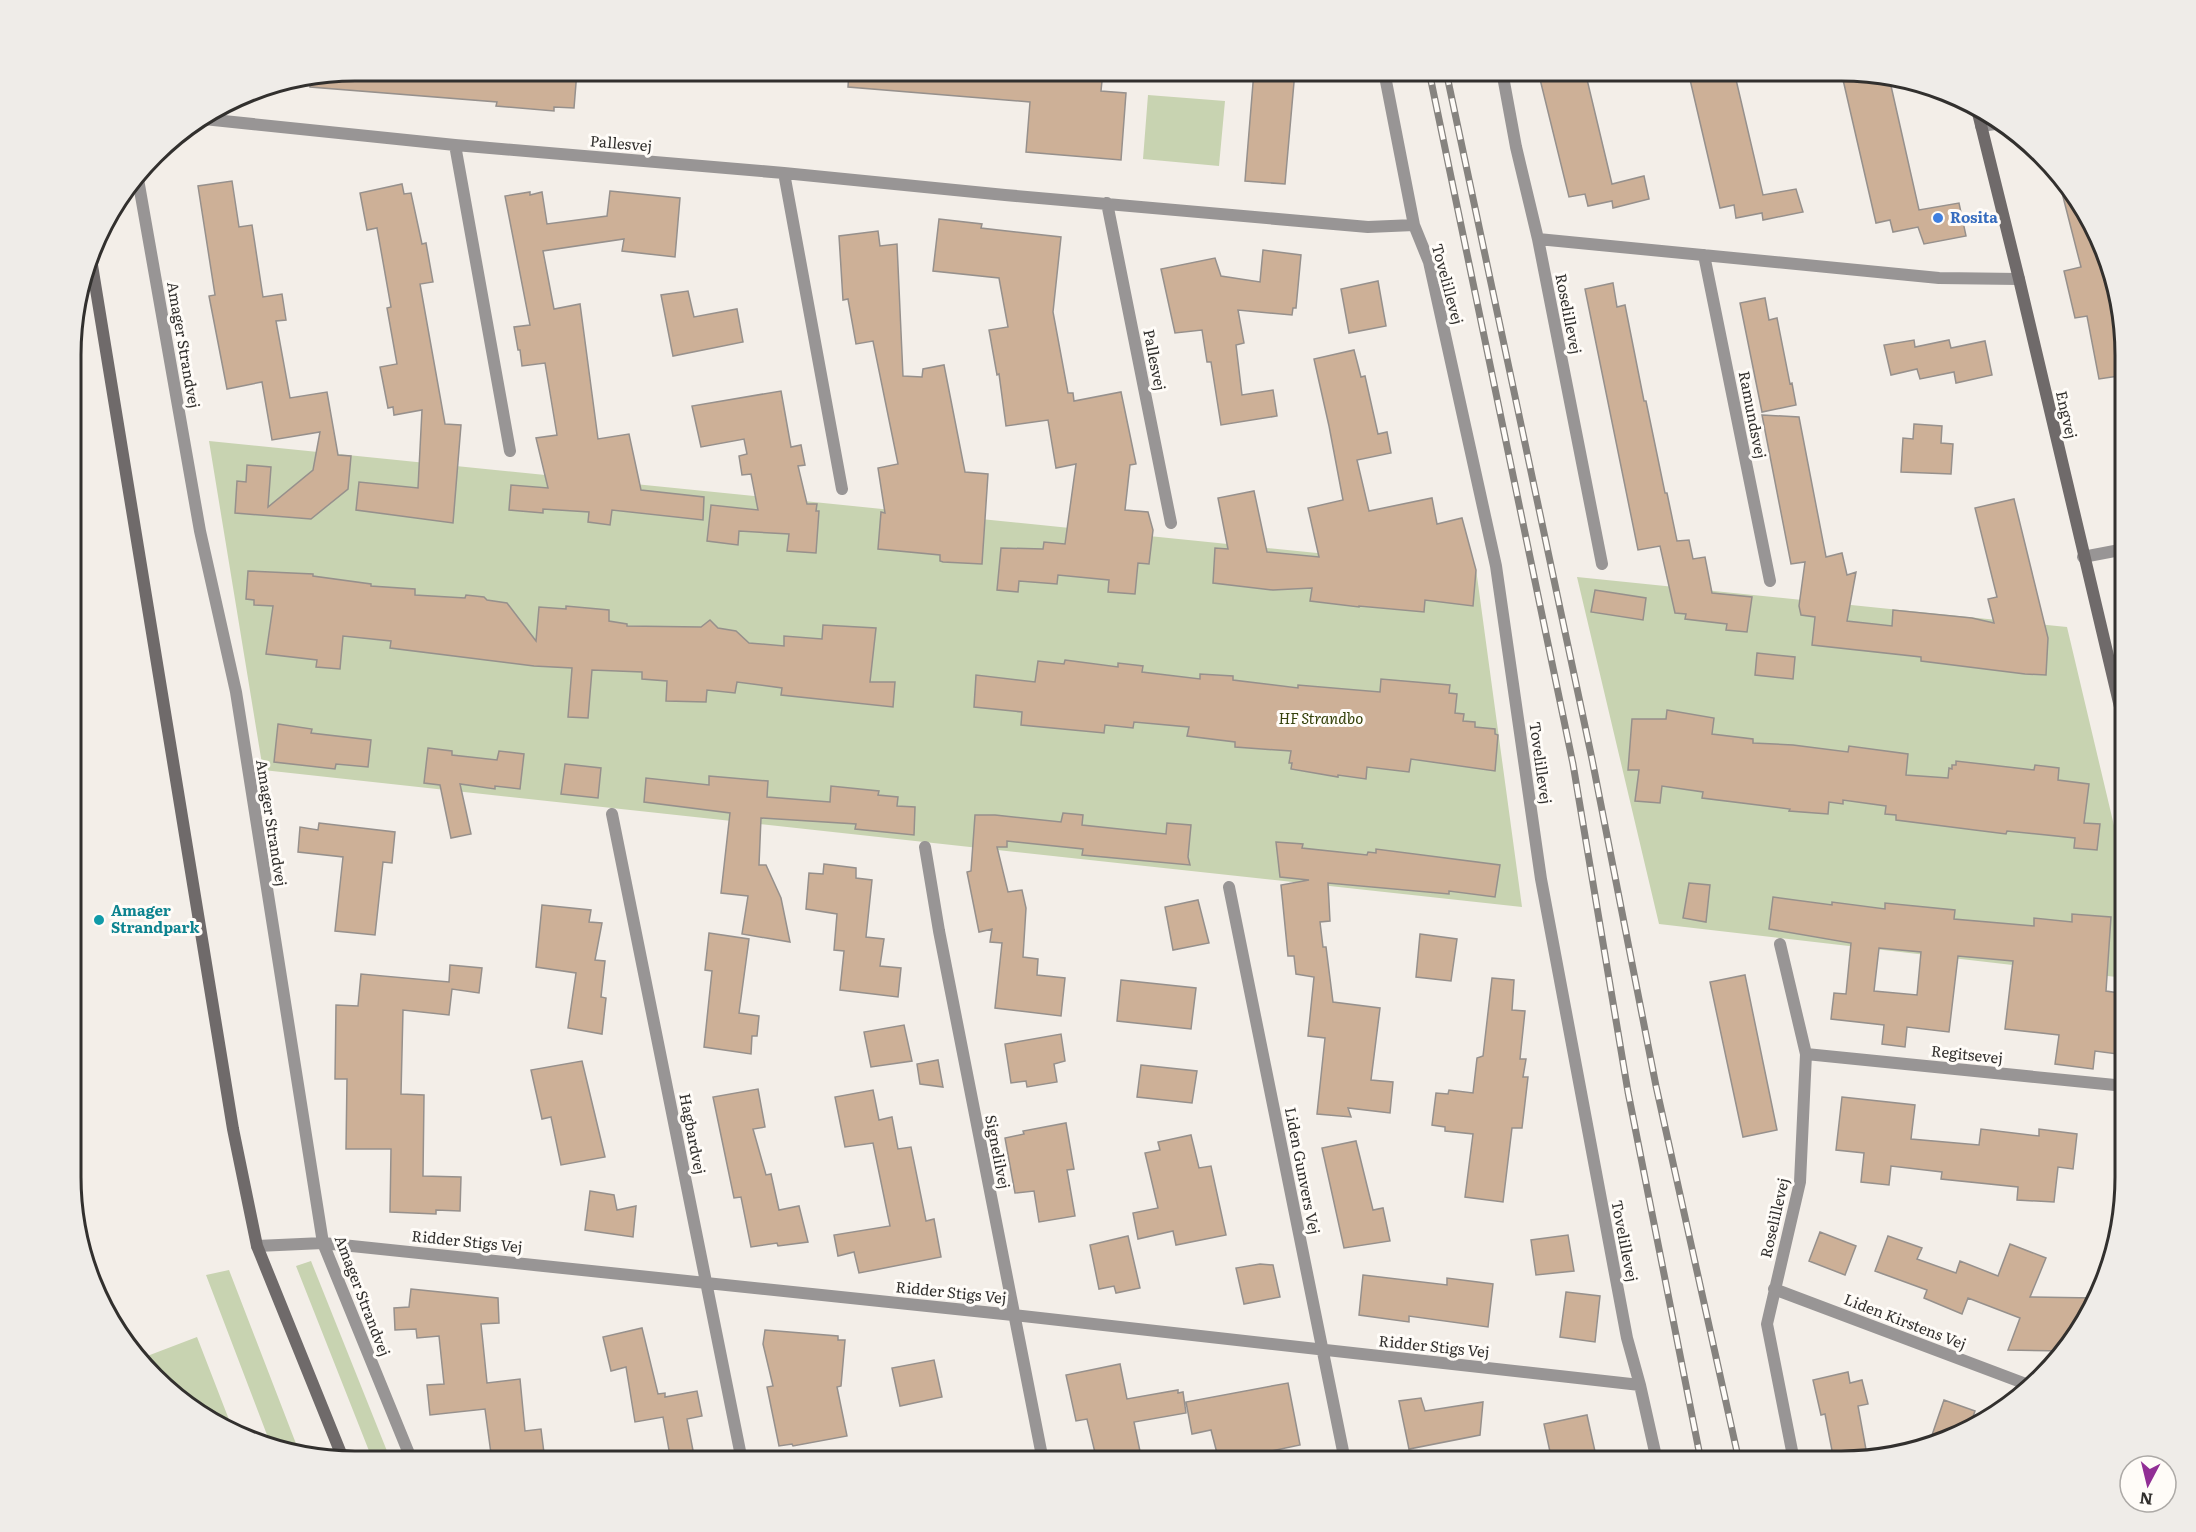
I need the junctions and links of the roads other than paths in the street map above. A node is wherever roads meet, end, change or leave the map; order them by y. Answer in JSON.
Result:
{"nodes":[{"id":1,"x":1386,"y":81,"type":"edge"},
{"id":2,"x":1504,"y":81,"type":"edge"},
{"id":3,"x":216,"y":119,"type":"edge"},
{"id":4,"x":1979,"y":119,"type":"edge"},
{"id":5,"x":1989,"y":125,"type":"edge"},
{"id":6,"x":1981,"y":126,"type":"junction"},
{"id":7,"x":455,"y":146,"type":"junction"},
{"id":8,"x":784,"y":173,"type":"junction"},
{"id":9,"x":139,"y":186,"type":"edge"},
{"id":10,"x":1107,"y":203,"type":"junction"},
{"id":11,"x":1414,"y":225,"type":"junction"},
{"id":12,"x":1538,"y":239,"type":"junction"},
{"id":13,"x":1704,"y":255,"type":"junction"},
{"id":14,"x":93,"y":274,"type":"edge"},
{"id":15,"x":2019,"y":279,"type":"junction"},
{"id":16,"x":510,"y":451,"type":"dead end"},
{"id":17,"x":842,"y":489,"type":"dead end"},
{"id":18,"x":1171,"y":523,"type":"dead end"},
{"id":19,"x":2115,"y":551,"type":"edge"},
{"id":20,"x":2083,"y":557,"type":"junction"},
{"id":21,"x":1602,"y":564,"type":"dead end"},
{"id":22,"x":1770,"y":581,"type":"dead end"},
{"id":23,"x":2115,"y":687,"type":"edge"},
{"id":24,"x":612,"y":814,"type":"dead end"},
{"id":25,"x":925,"y":847,"type":"dead end"},
{"id":26,"x":1229,"y":887,"type":"dead end"},
{"id":27,"x":1780,"y":944,"type":"dead end"},
{"id":28,"x":1806,"y":1054,"type":"junction"},
{"id":29,"x":2115,"y":1085,"type":"edge"},
{"id":30,"x":323,"y":1243,"type":"junction"},
{"id":31,"x":257,"y":1246,"type":"junction"},
{"id":32,"x":706,"y":1282,"type":"junction"},
{"id":33,"x":1774,"y":1289,"type":"junction"},
{"id":34,"x":1013,"y":1315,"type":"junction"},
{"id":35,"x":1323,"y":1350,"type":"junction"},
{"id":36,"x":2022,"y":1383,"type":"edge"},
{"id":37,"x":1640,"y":1386,"type":"junction"},
{"id":38,"x":340,"y":1450,"type":"edge"},
{"id":39,"x":408,"y":1451,"type":"edge"},
{"id":40,"x":740,"y":1451,"type":"edge"},
{"id":41,"x":1041,"y":1451,"type":"edge"},
{"id":42,"x":1344,"y":1451,"type":"edge"},
{"id":43,"x":1655,"y":1451,"type":"edge"},
{"id":44,"x":1792,"y":1451,"type":"edge"}],
"edges":[{"from":1,"to":11,"type":"street","name":"Tovelillevej"},
{"from":2,"to":12,"type":"street","name":"Roselillevej"},
{"from":3,"to":7,"type":"street","name":"Pallesvej"},
{"from":4,"to":6,"type":"street","name":"Engvej"},
{"from":5,"to":6,"type":"street"},
{"from":6,"to":15,"type":"street","name":"Engvej"},
{"from":7,"to":8,"type":"street","name":"Pallesvej"},
{"from":7,"to":16,"type":"street"},
{"from":8,"to":10,"type":"street","name":"Pallesvej"},
{"from":8,"to":17,"type":"street"},
{"from":9,"to":30,"type":"street","name":"Amager Strandvej"},
{"from":10,"to":11,"type":"street","name":"Pallesvej"},
{"from":10,"to":18,"type":"street","name":"Pallesvej"},
{"from":11,"to":37,"type":"street","name":"Tovelillevej"},
{"from":12,"to":13,"type":"street"},
{"from":12,"to":21,"type":"street","name":"Roselillevej"},
{"from":13,"to":15,"type":"street"},
{"from":13,"to":22,"type":"street","name":"Ramundsvej"},
{"from":14,"to":31,"type":"street"},
{"from":15,"to":20,"type":"street","name":"Engvej"},
{"from":19,"to":20,"type":"street"},
{"from":20,"to":23,"type":"street","name":"Engvej"},
{"from":24,"to":32,"type":"street","name":"Hagbardvej"},
{"from":25,"to":34,"type":"street","name":"Signelilvej"},
{"from":26,"to":35,"type":"street","name":"Liden Gunvers Vej"},
{"from":27,"to":28,"type":"street","name":"Roselillevej"},
{"from":28,"to":29,"type":"street","name":"Regitsevej"},
{"from":28,"to":33,"type":"street","name":"Roselillevej"},
{"from":30,"to":31,"type":"street","name":"Ridder Stigs Vej"},
{"from":30,"to":32,"type":"street","name":"Ridder Stigs Vej"},
{"from":30,"to":39,"type":"street","name":"Amager Strandvej"},
{"from":31,"to":38,"type":"street"},
{"from":32,"to":34,"type":"street","name":"Ridder Stigs Vej"},
{"from":32,"to":40,"type":"street","name":"Hagbardvej"},
{"from":33,"to":36,"type":"street","name":"Liden Kirstens Vej"},
{"from":33,"to":44,"type":"street","name":"Roselillevej"},
{"from":34,"to":35,"type":"street","name":"Ridder Stigs Vej"},
{"from":34,"to":41,"type":"street","name":"Signelilvej"},
{"from":35,"to":37,"type":"street","name":"Ridder Stigs Vej"},
{"from":35,"to":42,"type":"street","name":"Liden Gunvers Vej"},
{"from":37,"to":43,"type":"street","name":"Tovelillevej"}]}
